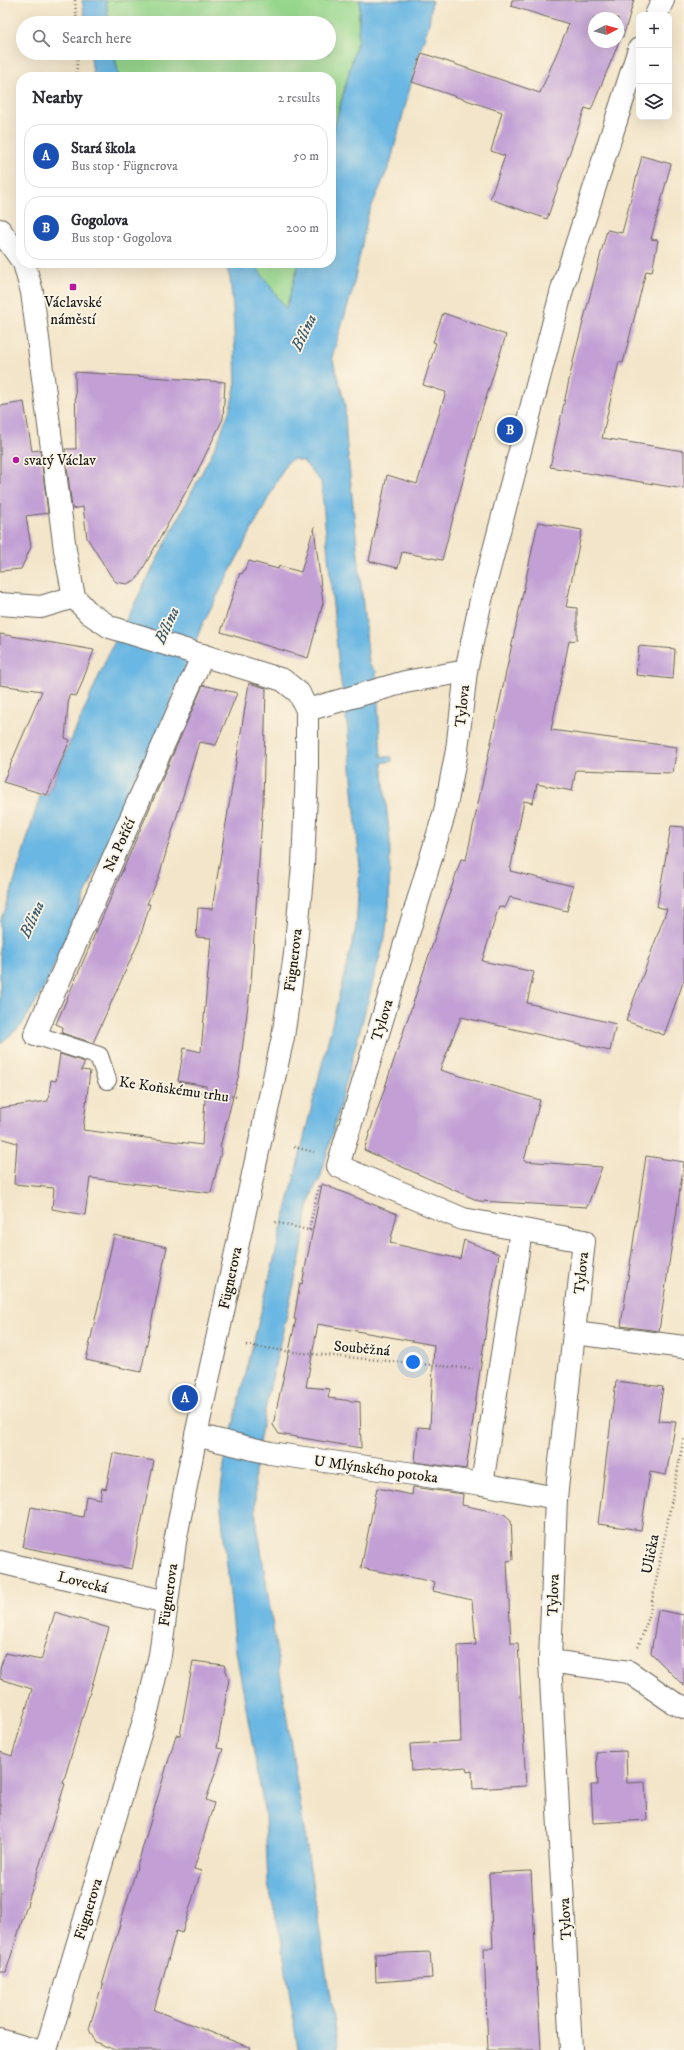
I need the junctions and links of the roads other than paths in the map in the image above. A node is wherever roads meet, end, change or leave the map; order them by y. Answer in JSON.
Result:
{"nodes":[{"id":1,"x":663,"y":0,"type":"edge"},
{"id":2,"x":657,"y":12,"type":"edge"},
{"id":3,"x":636,"y":58,"type":"edge"},
{"id":4,"x":0,"y":230,"type":"edge"},
{"id":5,"x":16,"y":252,"type":"edge"},
{"id":6,"x":25,"y":268,"type":"edge"},
{"id":7,"x":74,"y":597,"type":"junction"},
{"id":8,"x":0,"y":604,"type":"edge"},
{"id":9,"x":203,"y":655,"type":"junction"},
{"id":10,"x":466,"y":671,"type":"junction"},
{"id":11,"x":307,"y":710,"type":"junction"},
{"id":12,"x":35,"y":1035,"type":"joint"},
{"id":13,"x":107,"y":1080,"type":"road end"},
{"id":14,"x":521,"y":1231,"type":"junction"},
{"id":15,"x":574,"y":1333,"type":"junction"},
{"id":16,"x":684,"y":1347,"type":"edge"},
{"id":17,"x":196,"y":1435,"type":"junction"},
{"id":18,"x":482,"y":1484,"type":"junction"},
{"id":19,"x":556,"y":1498,"type":"junction"},
{"id":20,"x":0,"y":1562,"type":"edge"},
{"id":21,"x":166,"y":1602,"type":"junction"},
{"id":22,"x":550,"y":1661,"type":"junction"},
{"id":23,"x":684,"y":1707,"type":"edge"},
{"id":24,"x":0,"y":2040,"type":"edge"},
{"id":25,"x":34,"y":2050,"type":"edge"},
{"id":26,"x":46,"y":2050,"type":"edge"},
{"id":27,"x":571,"y":2050,"type":"edge"}],
"edges":[{"from":1,"to":2,"type":"street"},
{"from":3,"to":10,"type":"street"},
{"from":4,"to":5,"type":"street"},
{"from":6,"to":7,"type":"street"},
{"from":7,"to":8,"type":"street"},
{"from":7,"to":9,"type":"street","name":"Fügnerova"},
{"from":9,"to":11,"type":"street","name":"Fügnerova"},
{"from":9,"to":12,"type":"street","name":"Na Poříčí"},
{"from":10,"to":11,"type":"street"},
{"from":10,"to":14,"type":"street","name":"Tylova"},
{"from":11,"to":17,"type":"street","name":"Fügnerova"},
{"from":12,"to":13,"type":"lane","name":"Ke Koňskému trhu"},
{"from":14,"to":15,"type":"street","name":"Tylova"},
{"from":14,"to":18,"type":"street"},
{"from":15,"to":16,"type":"street"},
{"from":15,"to":19,"type":"street","name":"Tylova"},
{"from":17,"to":18,"type":"street","name":"U Mlýnského potoka"},
{"from":17,"to":21,"type":"street","name":"Fügnerova"},
{"from":18,"to":19,"type":"street","name":"U Mlýnského potoka"},
{"from":19,"to":22,"type":"street","name":"Tylova"},
{"from":20,"to":21,"type":"street","name":"Lovecká"},
{"from":21,"to":26,"type":"street","name":"Fügnerova"},
{"from":22,"to":23,"type":"street"},
{"from":22,"to":27,"type":"street","name":"Tylova"},
{"from":24,"to":25,"type":"street"}]}
